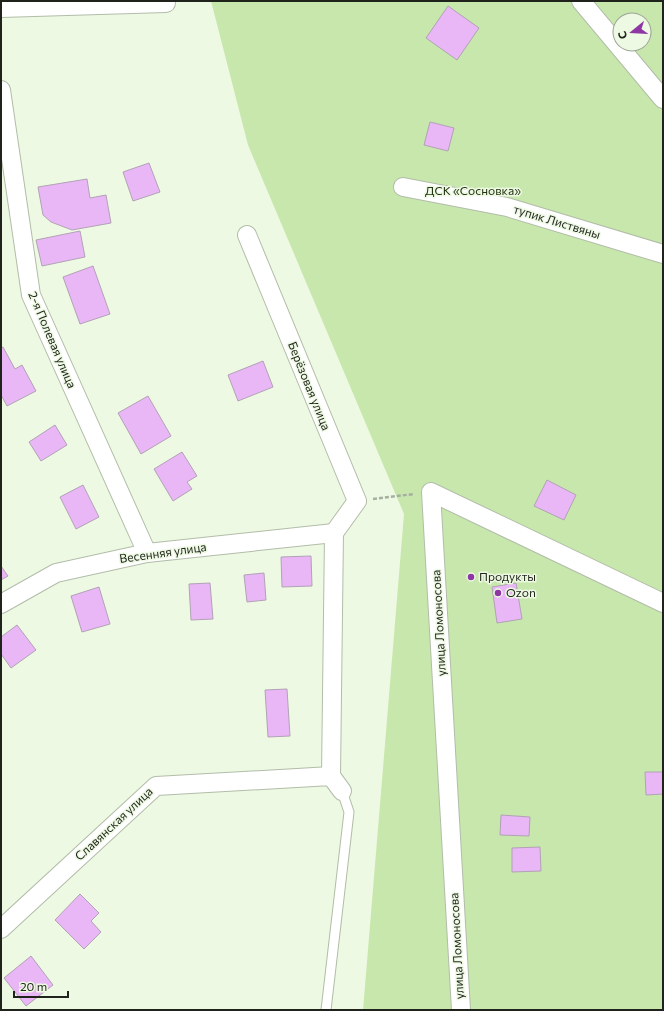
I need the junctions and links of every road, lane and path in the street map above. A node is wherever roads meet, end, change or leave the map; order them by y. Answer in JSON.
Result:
{"nodes":[{"id":1,"x":582,"y":1,"type":"edge"},
{"id":2,"x":166,"y":3,"type":"dead end"},
{"id":3,"x":1,"y":8,"type":"edge"},
{"id":4,"x":1,"y":90,"type":"edge"},
{"id":5,"x":663,"y":99,"type":"edge"},
{"id":6,"x":403,"y":187,"type":"dead end"},
{"id":7,"x":246,"y":235,"type":"dead end"},
{"id":8,"x":663,"y":254,"type":"edge"},
{"id":9,"x":431,"y":492,"type":"junction"},
{"id":10,"x":356,"y":501,"type":"junction"},
{"id":11,"x":334,"y":533,"type":"junction"},
{"id":12,"x":147,"y":554,"type":"junction"},
{"id":13,"x":663,"y":603,"type":"edge"},
{"id":14,"x":1,"y":604,"type":"edge"},
{"id":15,"x":331,"y":776,"type":"junction"},
{"id":16,"x":342,"y":790,"type":"joint"},
{"id":17,"x":1,"y":930,"type":"edge"},
{"id":18,"x":326,"y":1010,"type":"edge"},
{"id":19,"x":461,"y":1010,"type":"edge"}],
"edges":[{"from":1,"to":5,"type":"street"},
{"from":2,"to":3,"type":"street"},
{"from":4,"to":12,"type":"street","name":"2-я Полевая улица"},
{"from":6,"to":8,"type":"street","name":"тупик Листвяны"},
{"from":7,"to":10,"type":"street","name":"Берёзовая улица"},
{"from":9,"to":10,"type":"path"},
{"from":9,"to":13,"type":"street"},
{"from":9,"to":19,"type":"street","name":"улица Ломоносова"},
{"from":10,"to":11,"type":"street"},
{"from":11,"to":12,"type":"street","name":"Весенняя улица"},
{"from":11,"to":15,"type":"street"},
{"from":12,"to":14,"type":"street","name":"Весенняя улица"},
{"from":15,"to":16,"type":"street"},
{"from":15,"to":17,"type":"street","name":"Славянская улица"},
{"from":16,"to":18,"type":"lane"}]}
